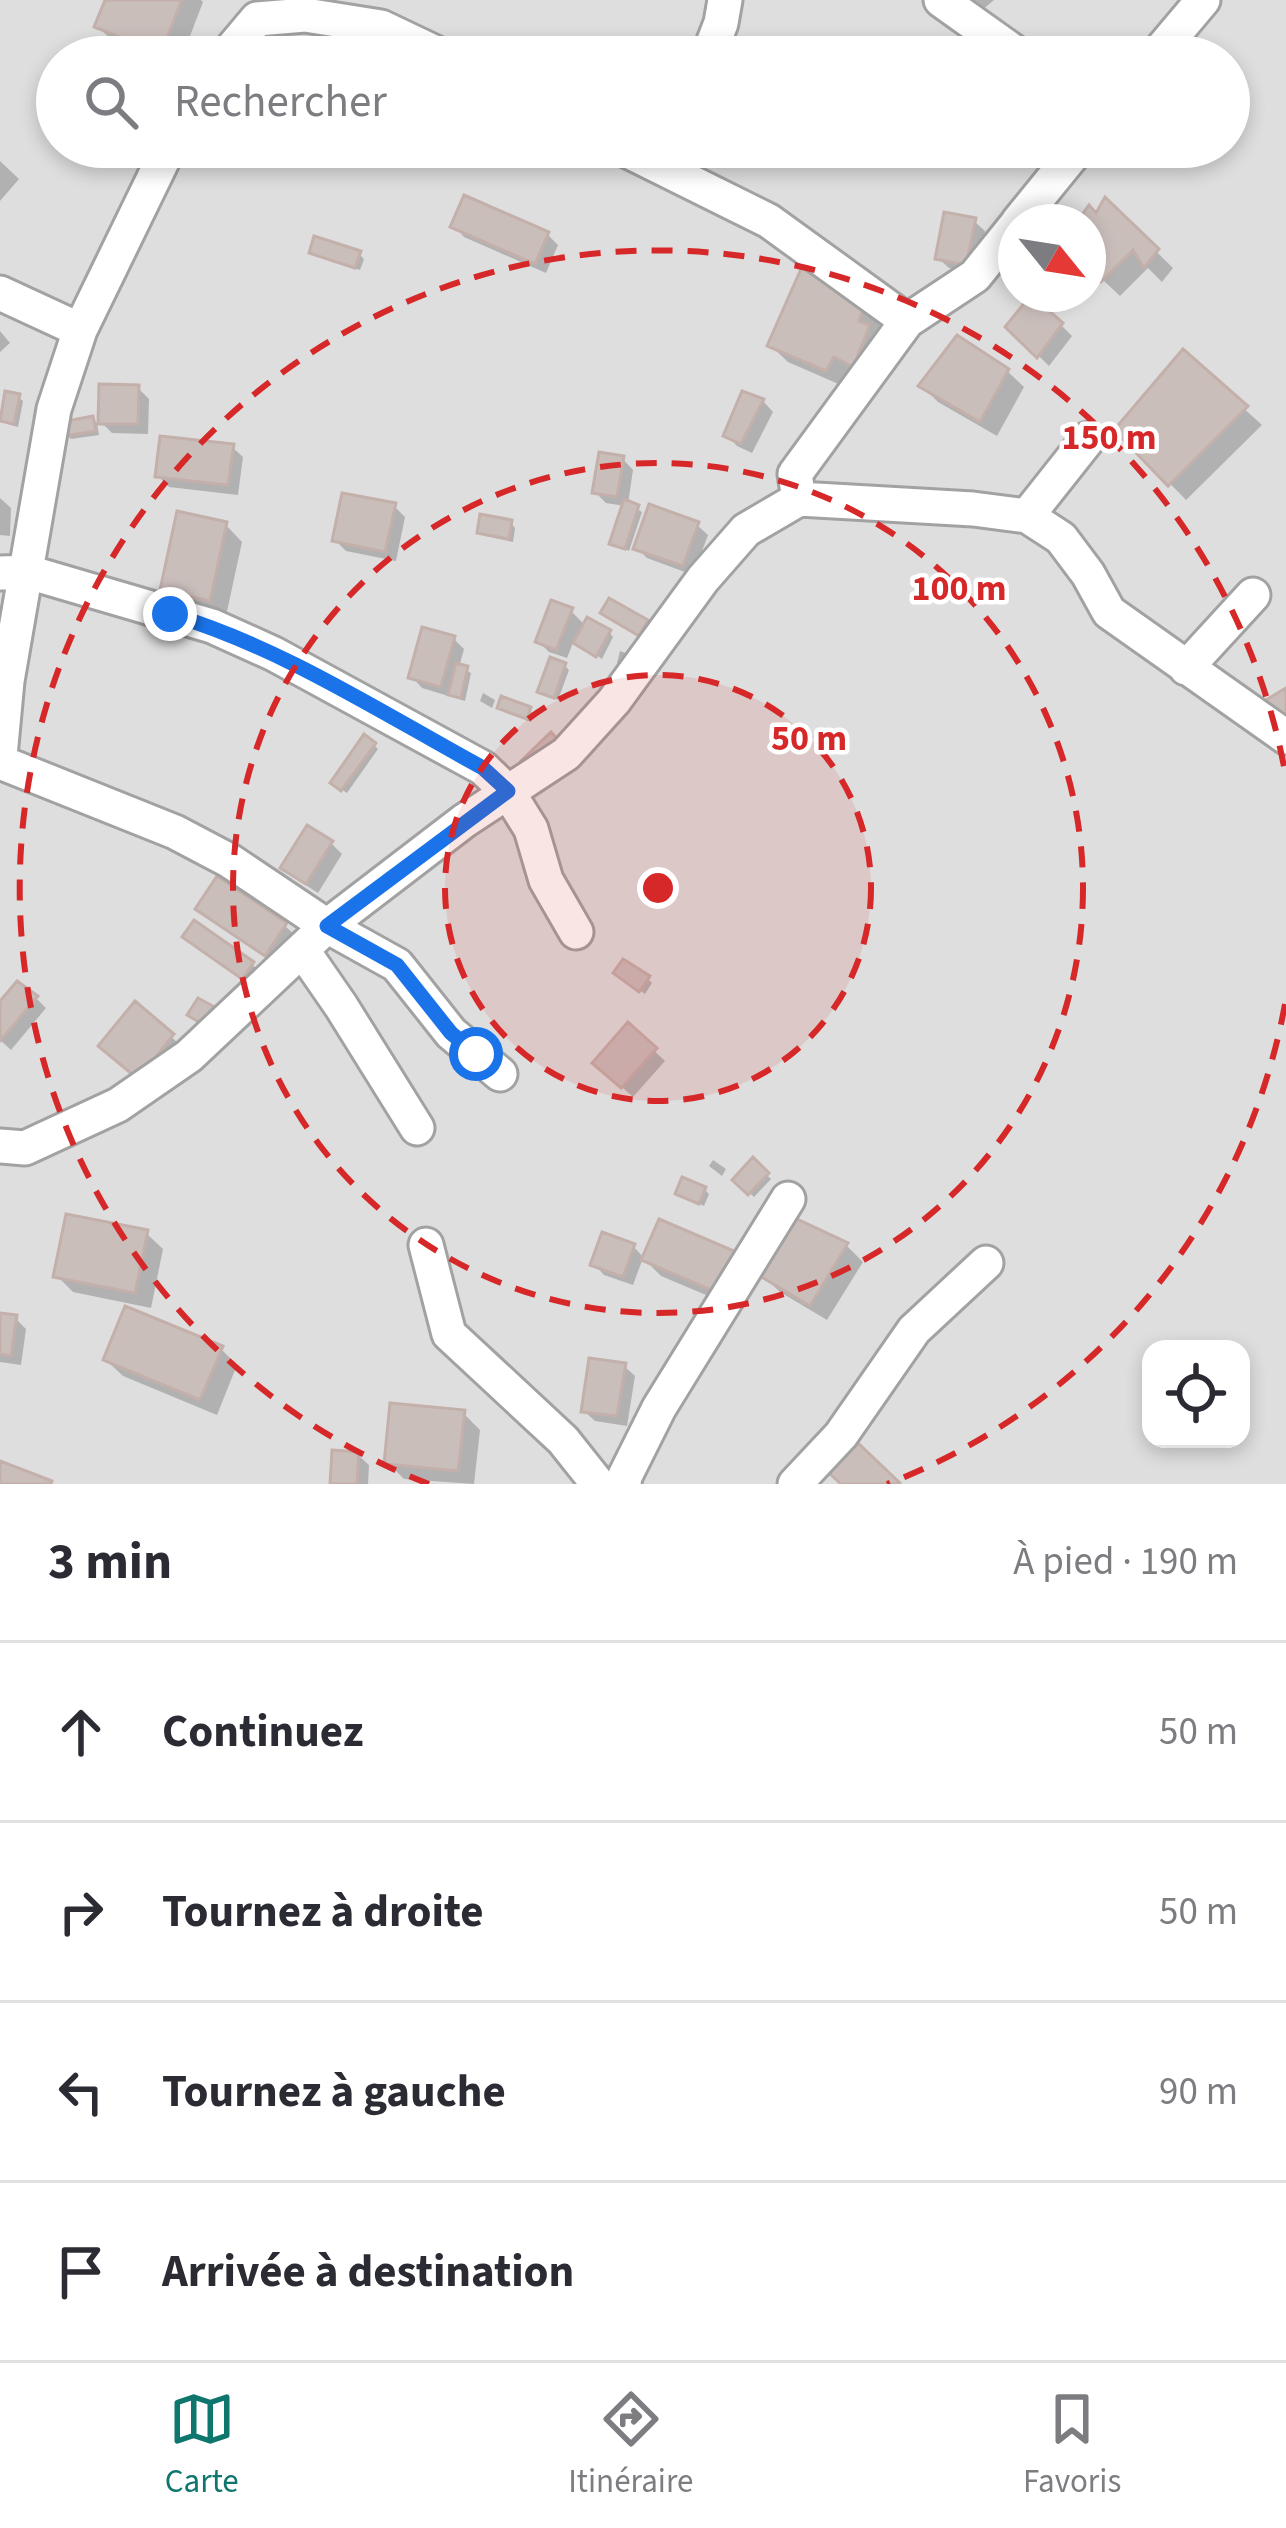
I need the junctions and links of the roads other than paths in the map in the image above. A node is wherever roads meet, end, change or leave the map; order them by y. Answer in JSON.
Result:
{"nodes":[{"id":1,"x":725,"y":0,"type":"edge"},
{"id":2,"x":941,"y":0,"type":"edge"},
{"id":3,"x":1203,"y":0,"type":"edge"},
{"id":4,"x":260,"y":9,"type":"edge"},
{"id":5,"x":240,"y":36,"type":"edge"},
{"id":6,"x":400,"y":36,"type":"edge"},
{"id":7,"x":716,"y":36,"type":"edge"},
{"id":8,"x":992,"y":36,"type":"edge"},
{"id":9,"x":1173,"y":36,"type":"edge"},
{"id":10,"x":159,"y":168,"type":"edge"},
{"id":11,"x":671,"y":168,"type":"edge"},
{"id":12,"x":1062,"y":168,"type":"edge"},
{"id":13,"x":1032,"y":204,"type":"edge"},
{"id":14,"x":998,"y":247,"type":"edge"},
{"id":15,"x":0,"y":293,"type":"edge"},
{"id":16,"x":907,"y":321,"type":"junction"},
{"id":17,"x":80,"y":330,"type":"junction"},
{"id":18,"x":1088,"y":439,"type":"dead end"},
{"id":19,"x":799,"y":499,"type":"junction"},
{"id":20,"x":1027,"y":516,"type":"junction"},
{"id":21,"x":14,"y":572,"type":"edge"},
{"id":22,"x":1253,"y":595,"type":"dead end"},
{"id":23,"x":1186,"y":668,"type":"junction"},
{"id":24,"x":1286,"y":737,"type":"edge"},
{"id":25,"x":0,"y":759,"type":"edge"},
{"id":26,"x":508,"y":791,"type":"junction"},
{"id":27,"x":327,"y":926,"type":"junction"},
{"id":28,"x":576,"y":932,"type":"dead end"},
{"id":29,"x":303,"y":951,"type":"junction"},
{"id":30,"x":500,"y":1074,"type":"dead end"},
{"id":31,"x":417,"y":1128,"type":"dead end"},
{"id":32,"x":0,"y":1146,"type":"edge"},
{"id":33,"x":788,"y":1199,"type":"dead end"},
{"id":34,"x":427,"y":1245,"type":"dead end"},
{"id":35,"x":986,"y":1263,"type":"dead end"},
{"id":36,"x":598,"y":1484,"type":"edge"},
{"id":37,"x":624,"y":1484,"type":"edge"},
{"id":38,"x":795,"y":1484,"type":"edge"}],
"edges":[{"from":1,"to":7,"type":"street"},
{"from":2,"to":8,"type":"street"},
{"from":3,"to":9,"type":"street"},
{"from":4,"to":5,"type":"street"},
{"from":4,"to":6,"type":"street"},
{"from":10,"to":17,"type":"street"},
{"from":11,"to":16,"type":"street"},
{"from":12,"to":13,"type":"street"},
{"from":14,"to":16,"type":"street"},
{"from":15,"to":17,"type":"street"},
{"from":16,"to":19,"type":"street"},
{"from":17,"to":21,"type":"street"},
{"from":18,"to":20,"type":"street"},
{"from":19,"to":20,"type":"street"},
{"from":19,"to":26,"type":"street"},
{"from":20,"to":23,"type":"street"},
{"from":21,"to":25,"type":"street"},
{"from":21,"to":26,"type":"street"},
{"from":22,"to":23,"type":"street"},
{"from":23,"to":24,"type":"street"},
{"from":25,"to":27,"type":"street"},
{"from":26,"to":27,"type":"street"},
{"from":26,"to":28,"type":"street"},
{"from":27,"to":29,"type":"street"},
{"from":27,"to":30,"type":"street"},
{"from":29,"to":31,"type":"street"},
{"from":29,"to":32,"type":"street"},
{"from":33,"to":37,"type":"street"},
{"from":34,"to":36,"type":"street"},
{"from":35,"to":38,"type":"street"}]}
